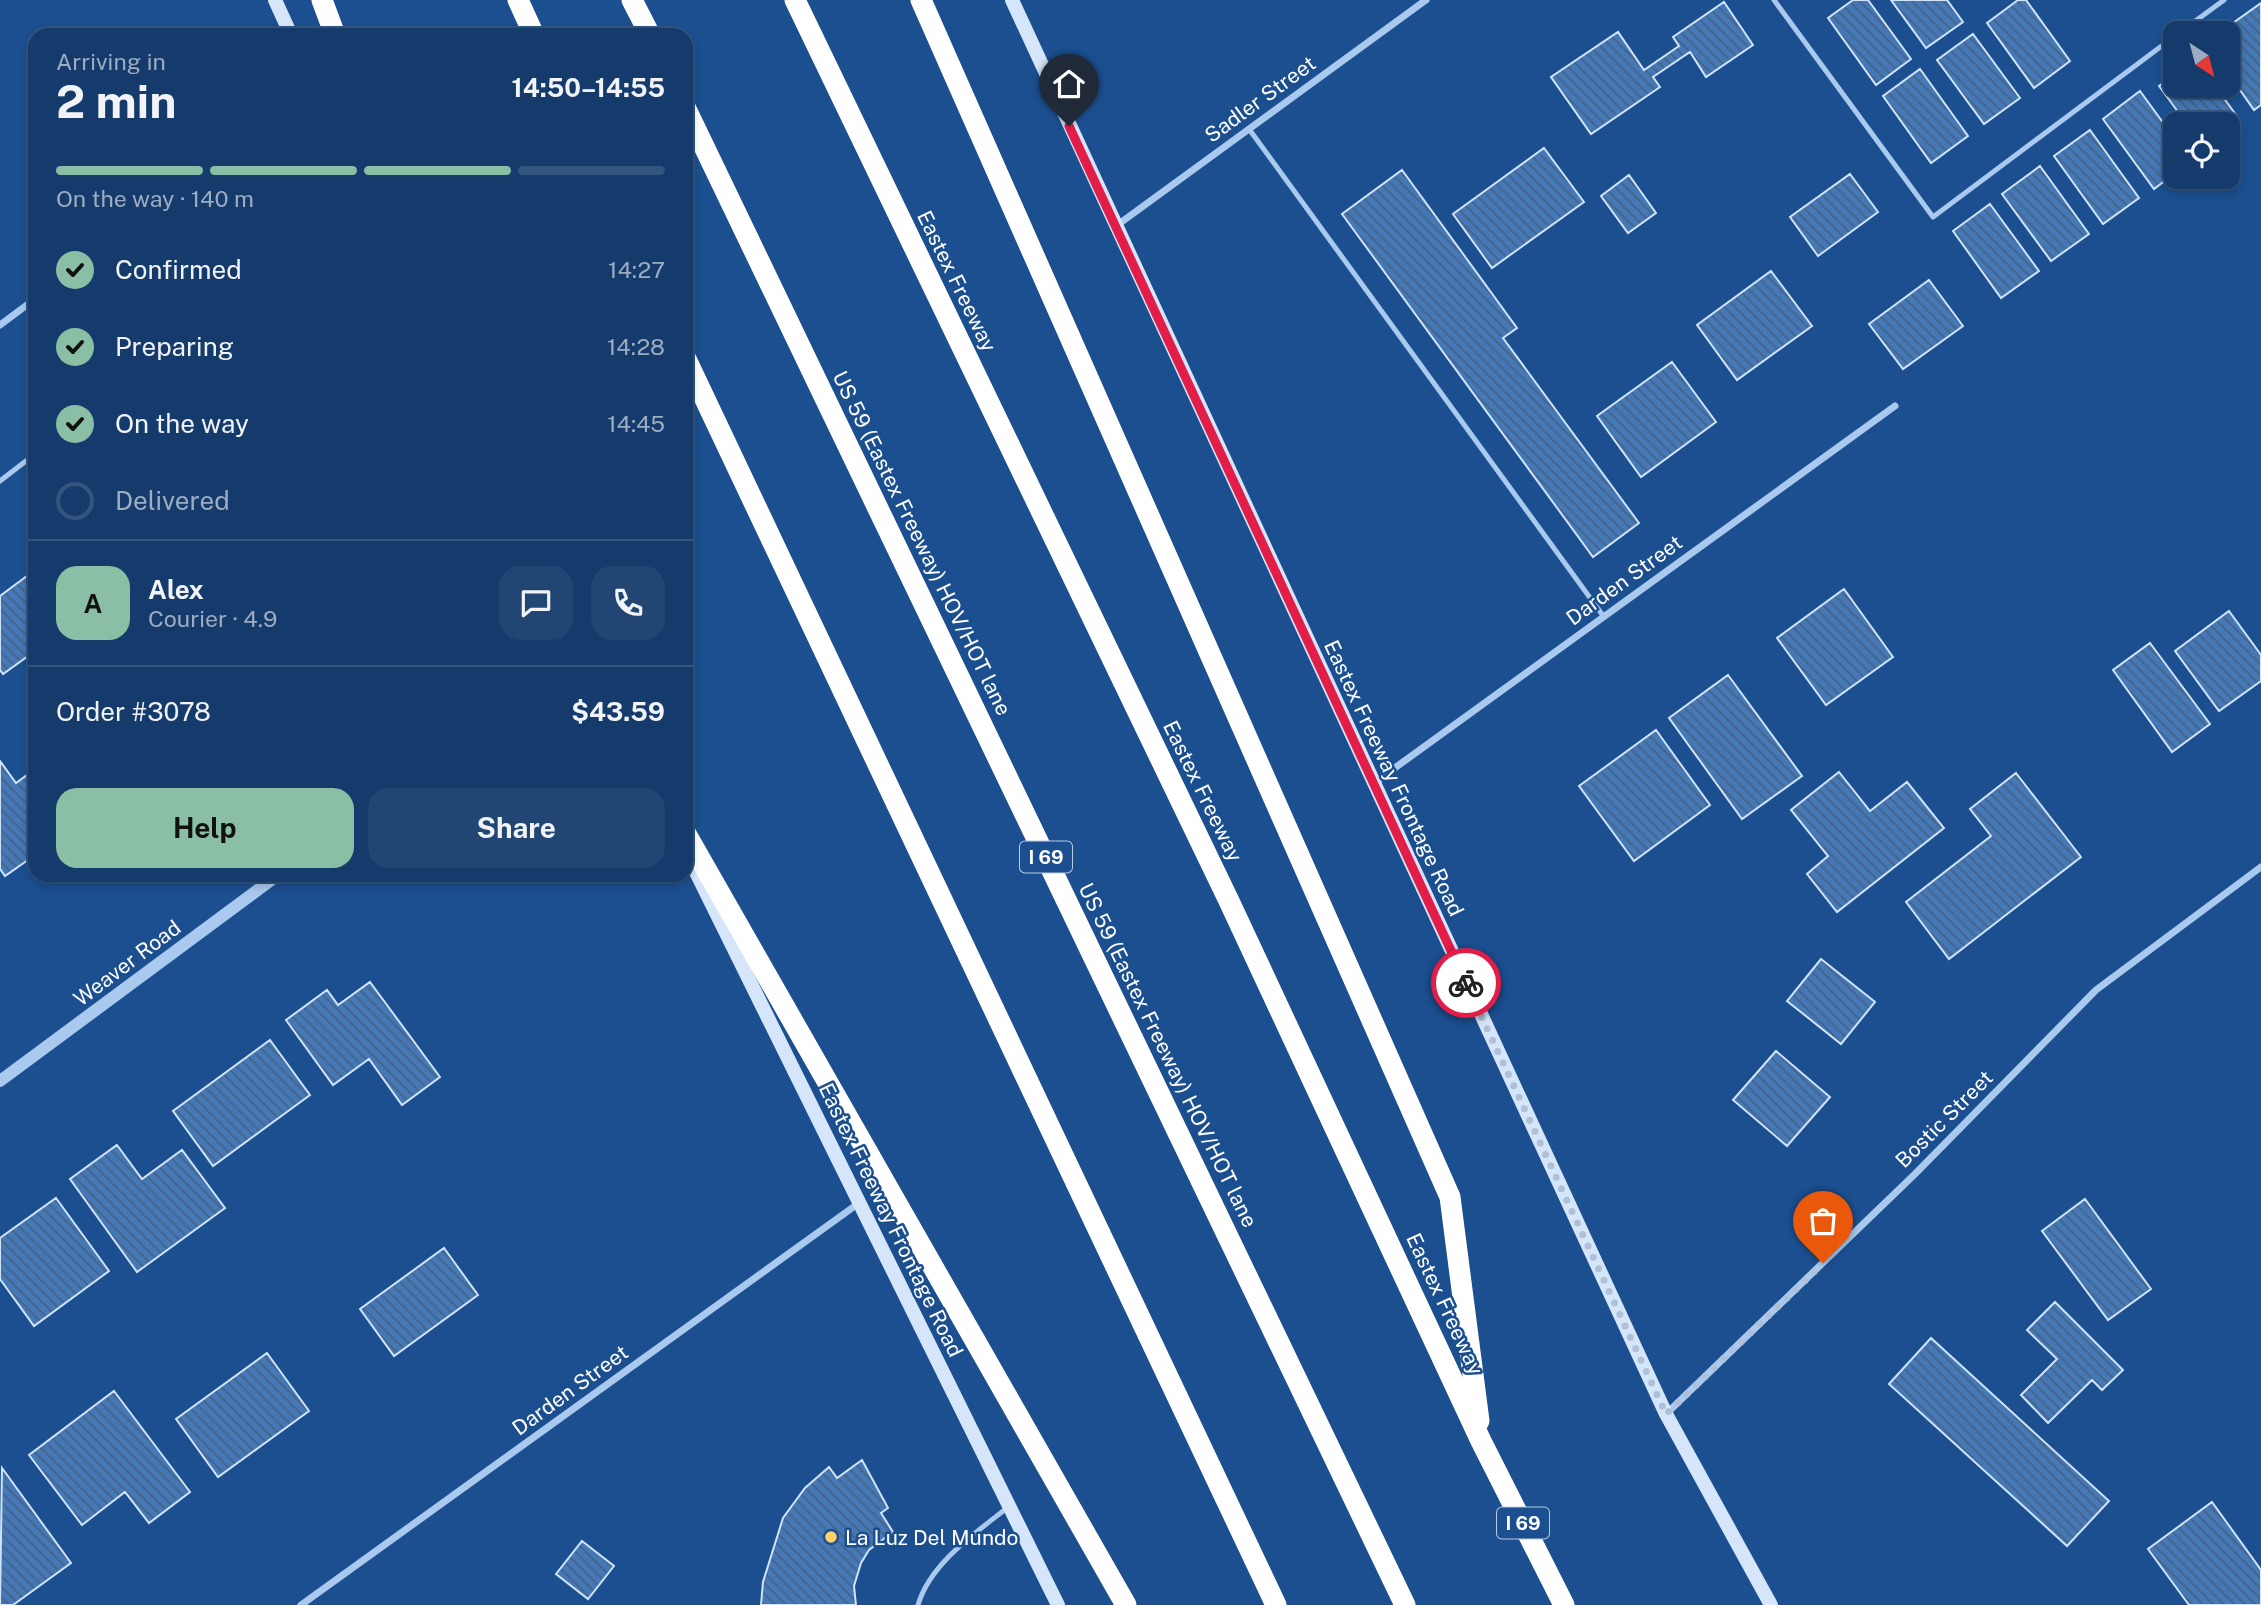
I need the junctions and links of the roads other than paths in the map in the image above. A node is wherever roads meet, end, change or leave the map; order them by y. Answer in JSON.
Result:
{"nodes":[{"id":1,"x":275,"y":0,"type":"edge"},
{"id":2,"x":322,"y":0,"type":"edge"},
{"id":3,"x":518,"y":0,"type":"edge"},
{"id":4,"x":632,"y":0,"type":"edge"},
{"id":5,"x":795,"y":0,"type":"edge"},
{"id":6,"x":921,"y":0,"type":"edge"},
{"id":7,"x":1012,"y":0,"type":"edge"},
{"id":8,"x":1426,"y":0,"type":"edge"},
{"id":9,"x":1774,"y":0,"type":"edge"},
{"id":10,"x":2224,"y":0,"type":"edge"},
{"id":11,"x":2195,"y":21,"type":"edge"},
{"id":12,"x":288,"y":28,"type":"edge"},
{"id":13,"x":332,"y":28,"type":"edge"},
{"id":14,"x":531,"y":28,"type":"edge"},
{"id":15,"x":646,"y":28,"type":"edge"},
{"id":16,"x":2163,"y":45,"type":"edge"},
{"id":17,"x":693,"y":124,"type":"edge"},
{"id":18,"x":1249,"y":130,"type":"junction"},
{"id":19,"x":1115,"y":226,"type":"junction"},
{"id":20,"x":28,"y":304,"type":"edge"},
{"id":21,"x":0,"y":325,"type":"edge"},
{"id":22,"x":693,"y":374,"type":"edge"},
{"id":23,"x":1895,"y":406,"type":"dead end"},
{"id":24,"x":28,"y":459,"type":"edge"},
{"id":25,"x":0,"y":481,"type":"edge"},
{"id":26,"x":1604,"y":617,"type":"junction"},
{"id":27,"x":1373,"y":783,"type":"junction"},
{"id":28,"x":693,"y":846,"type":"edge"},
{"id":29,"x":693,"y":867,"type":"edge"},
{"id":30,"x":2261,"y":867,"type":"edge"},
{"id":31,"x":269,"y":882,"type":"edge"},
{"id":32,"x":0,"y":1081,"type":"edge"},
{"id":33,"x":859,"y":1203,"type":"junction"},
{"id":34,"x":1666,"y":1414,"type":"junction"},
{"id":35,"x":1481,"y":1441,"type":"junction"},
{"id":36,"x":1009,"y":1506,"type":"junction"},
{"id":37,"x":301,"y":1605,"type":"edge"},
{"id":38,"x":918,"y":1605,"type":"edge"},
{"id":39,"x":1058,"y":1605,"type":"edge"},
{"id":40,"x":1126,"y":1605,"type":"edge"},
{"id":41,"x":1276,"y":1605,"type":"edge"},
{"id":42,"x":1405,"y":1605,"type":"edge"},
{"id":43,"x":1564,"y":1605,"type":"edge"},
{"id":44,"x":1771,"y":1605,"type":"edge"}],
"edges":[{"from":1,"to":12,"type":"main road"},
{"from":2,"to":13,"type":"highway"},
{"from":3,"to":14,"type":"highway"},
{"from":4,"to":15,"type":"highway"},
{"from":5,"to":35,"type":"highway","name":"Eastex Freeway","number":"I 69"},
{"from":6,"to":35,"type":"highway"},
{"from":7,"to":19,"type":"main road","name":"Eastex Freeway Frontage Road"},
{"from":8,"to":18,"type":"street","name":"Sadler Street"},
{"from":9,"to":16,"type":"lane"},
{"from":10,"to":11,"type":"lane"},
{"from":17,"to":42,"type":"highway","name":"US 59 (Eastex Freeway) HOV/HOT lane","number":"I 69"},
{"from":18,"to":19,"type":"street","name":"Sadler Street"},
{"from":18,"to":26,"type":"lane"},
{"from":19,"to":27,"type":"main road","name":"Eastex Freeway Frontage Road"},
{"from":20,"to":21,"type":"street"},
{"from":22,"to":41,"type":"highway"},
{"from":23,"to":26,"type":"street","name":"Darden Street"},
{"from":24,"to":25,"type":"lane"},
{"from":26,"to":27,"type":"street","name":"Darden Street"},
{"from":27,"to":34,"type":"main road","name":"Eastex Freeway Frontage Road"},
{"from":28,"to":40,"type":"highway"},
{"from":29,"to":33,"type":"main road","name":"Eastex Freeway Frontage Road"},
{"from":30,"to":34,"type":"street","name":"Bostic Street"},
{"from":31,"to":32,"type":"street","name":"Weaver Road"},
{"from":33,"to":36,"type":"main road","name":"Eastex Freeway Frontage Road"},
{"from":33,"to":37,"type":"street","name":"Darden Street"},
{"from":34,"to":44,"type":"main road","name":"Eastex Freeway Frontage Road"},
{"from":35,"to":43,"type":"highway","name":"Eastex Freeway","number":"I 69"},
{"from":36,"to":38,"type":"lane"},
{"from":36,"to":39,"type":"main road","name":"Eastex Freeway Frontage Road"}]}
